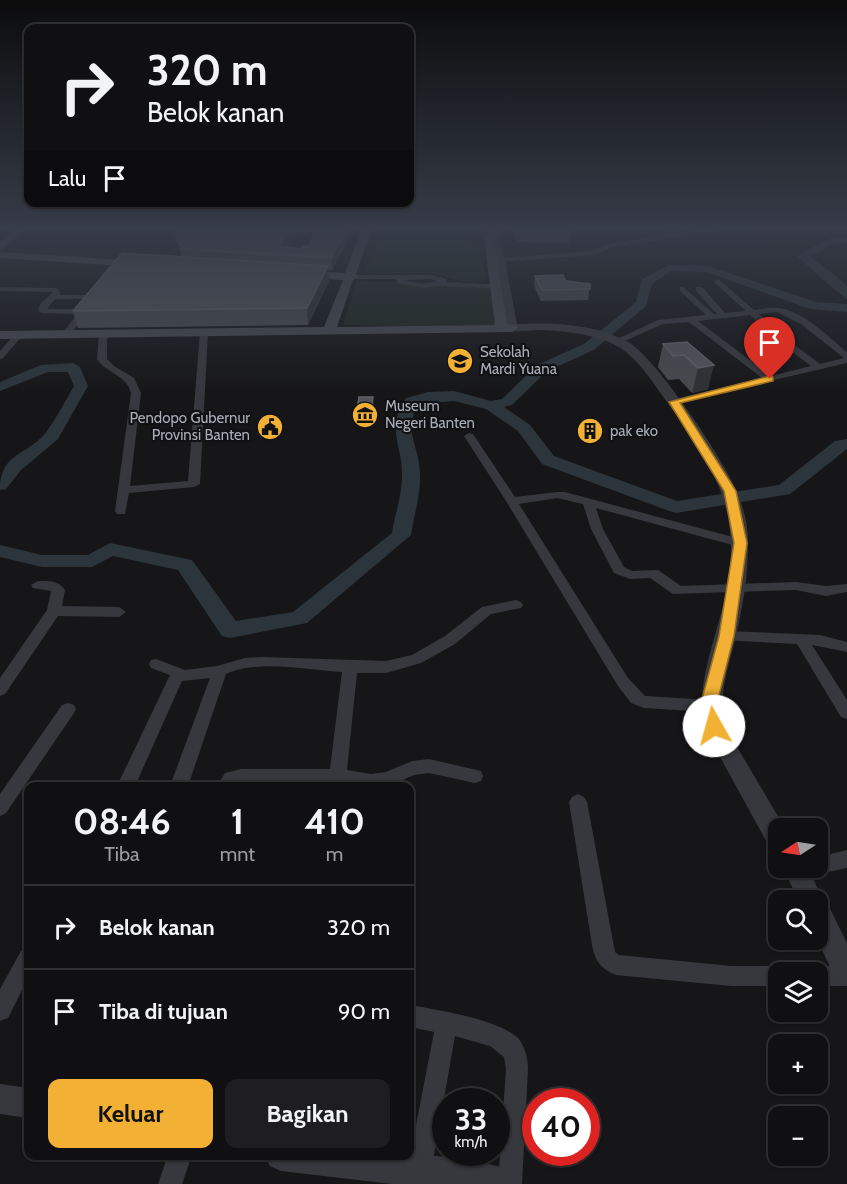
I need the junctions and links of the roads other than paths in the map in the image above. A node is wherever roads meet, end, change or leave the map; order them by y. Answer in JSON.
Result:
{"nodes":[{"id":1,"x":347,"y":284,"type":"edge"},
{"id":2,"x":485,"y":284,"type":"edge"},
{"id":3,"x":721,"y":284,"type":"edge"},
{"id":4,"x":499,"y":285,"type":"joint"},
{"id":5,"x":0,"y":289,"type":"edge"},
{"id":6,"x":683,"y":289,"type":"dead end"},
{"id":7,"x":699,"y":289,"type":"dead end"},
{"id":8,"x":103,"y":290,"type":"edge"},
{"id":9,"x":53,"y":297,"type":"junction"},
{"id":10,"x":96,"y":297,"type":"junction"},
{"id":11,"x":749,"y":311,"type":"junction"},
{"id":12,"x":84,"y":312,"type":"junction"},
{"id":13,"x":722,"y":314,"type":"junction"},
{"id":14,"x":711,"y":315,"type":"junction"},
{"id":15,"x":688,"y":318,"type":"junction"},
{"id":16,"x":507,"y":328,"type":"junction"},
{"id":17,"x":329,"y":331,"type":"junction"},
{"id":18,"x":204,"y":332,"type":"junction"},
{"id":19,"x":66,"y":334,"type":"junction"},
{"id":20,"x":103,"y":334,"type":"junction"},
{"id":21,"x":0,"y":335,"type":"edge"},
{"id":22,"x":19,"y":335,"type":"junction"},
{"id":23,"x":612,"y":341,"type":"junction"},
{"id":24,"x":0,"y":356,"type":"edge"},
{"id":25,"x":847,"y":358,"type":"edge"},
{"id":26,"x":823,"y":366,"type":"junction"},
{"id":27,"x":846,"y":371,"type":"edge"},
{"id":28,"x":770,"y":379,"type":"junction"},
{"id":29,"x":674,"y":402,"type":"junction"},
{"id":30,"x":469,"y":436,"type":"dead end"},
{"id":31,"x":123,"y":490,"type":"junction"},
{"id":32,"x":512,"y":501,"type":"junction"},
{"id":33,"x":588,"y":503,"type":"junction"},
{"id":34,"x":121,"y":511,"type":"dead end"},
{"id":35,"x":739,"y":536,"type":"junction"},
{"id":36,"x":38,"y":585,"type":"dead end"},
{"id":37,"x":735,"y":588,"type":"junction"},
{"id":38,"x":847,"y":588,"type":"edge"},
{"id":39,"x":516,"y":605,"type":"dead end"},
{"id":40,"x":54,"y":611,"type":"junction"},
{"id":41,"x":119,"y":612,"type":"dead end"},
{"id":42,"x":726,"y":636,"type":"junction"},
{"id":43,"x":801,"y":639,"type":"junction"},
{"id":44,"x":847,"y":647,"type":"edge"},
{"id":45,"x":156,"y":664,"type":"dead end"},
{"id":46,"x":350,"y":667,"type":"junction"},
{"id":47,"x":220,"y":671,"type":"junction"},
{"id":48,"x":178,"y":676,"type":"junction"},
{"id":49,"x":0,"y":690,"type":"edge"},
{"id":50,"x":710,"y":706,"type":"junction"},
{"id":51,"x":68,"y":709,"type":"dead end"},
{"id":52,"x":847,"y":713,"type":"edge"},
{"id":53,"x":475,"y":776,"type":"dead end"},
{"id":54,"x":338,"y":781,"type":"edge"},
{"id":55,"x":128,"y":782,"type":"edge"},
{"id":56,"x":180,"y":782,"type":"edge"},
{"id":57,"x":228,"y":782,"type":"edge"},
{"id":58,"x":578,"y":802,"type":"dead end"},
{"id":59,"x":0,"y":808,"type":"edge"},
{"id":60,"x":768,"y":820,"type":"edge"},
{"id":61,"x":847,"y":859,"type":"edge"},
{"id":62,"x":828,"y":863,"type":"edge"},
{"id":63,"x":828,"y":933,"type":"edge"},
{"id":64,"x":24,"y":965,"type":"edge"},
{"id":65,"x":847,"y":974,"type":"edge"},
{"id":66,"x":828,"y":975,"type":"edge"},
{"id":67,"x":768,"y":976,"type":"edge"},
{"id":68,"x":0,"y":1010,"type":"edge"},
{"id":69,"x":414,"y":1017,"type":"edge"},
{"id":70,"x":447,"y":1023,"type":"junction"},
{"id":71,"x":0,"y":1099,"type":"edge"},
{"id":72,"x":24,"y":1102,"type":"edge"},
{"id":73,"x":178,"y":1160,"type":"edge"},
{"id":74,"x":322,"y":1160,"type":"edge"},
{"id":75,"x":419,"y":1172,"type":"junction"},
{"id":76,"x":463,"y":1180,"type":"edge"},
{"id":77,"x":170,"y":1184,"type":"edge"},
{"id":78,"x":503,"y":1184,"type":"edge"},
{"id":79,"x":510,"y":1184,"type":"edge"}],
"edges":[{"from":1,"to":17,"type":"main road"},
{"from":2,"to":4,"type":"street"},
{"from":3,"to":11,"type":"street"},
{"from":4,"to":16,"type":"main road"},
{"from":5,"to":9,"type":"street"},
{"from":6,"to":14,"type":"street"},
{"from":7,"to":13,"type":"street"},
{"from":8,"to":10,"type":"street"},
{"from":9,"to":10,"type":"street"},
{"from":9,"to":12,"type":"street"},
{"from":10,"to":12,"type":"street"},
{"from":11,"to":13,"type":"street"},
{"from":11,"to":25,"type":"street"},
{"from":11,"to":26,"type":"street"},
{"from":12,"to":19,"type":"street"},
{"from":13,"to":14,"type":"street"},
{"from":14,"to":15,"type":"street"},
{"from":15,"to":23,"type":"street"},
{"from":15,"to":28,"type":"street"},
{"from":16,"to":17,"type":"main road"},
{"from":16,"to":23,"type":"street"},
{"from":17,"to":18,"type":"main road"},
{"from":18,"to":20,"type":"main road"},
{"from":18,"to":31,"type":"street"},
{"from":19,"to":20,"type":"main road"},
{"from":19,"to":22,"type":"main road"},
{"from":20,"to":31,"type":"street"},
{"from":21,"to":22,"type":"main road"},
{"from":22,"to":24,"type":"street"},
{"from":23,"to":29,"type":"street"},
{"from":25,"to":26,"type":"street"},
{"from":26,"to":27,"type":"street"},
{"from":26,"to":28,"type":"street"},
{"from":28,"to":29,"type":"street"},
{"from":29,"to":35,"type":"street"},
{"from":30,"to":32,"type":"street"},
{"from":31,"to":34,"type":"street"},
{"from":32,"to":33,"type":"street"},
{"from":32,"to":50,"type":"street"},
{"from":33,"to":35,"type":"street"},
{"from":33,"to":37,"type":"street"},
{"from":35,"to":37,"type":"street"},
{"from":36,"to":40,"type":"street"},
{"from":37,"to":38,"type":"street"},
{"from":37,"to":42,"type":"street"},
{"from":39,"to":46,"type":"street"},
{"from":40,"to":41,"type":"street"},
{"from":40,"to":49,"type":"street"},
{"from":42,"to":43,"type":"street"},
{"from":42,"to":50,"type":"street"},
{"from":43,"to":44,"type":"street"},
{"from":43,"to":52,"type":"street"},
{"from":45,"to":48,"type":"street"},
{"from":46,"to":47,"type":"street"},
{"from":46,"to":54,"type":"street"},
{"from":47,"to":48,"type":"street"},
{"from":47,"to":56,"type":"street"},
{"from":48,"to":55,"type":"street"},
{"from":50,"to":60,"type":"street"},
{"from":51,"to":59,"type":"street"},
{"from":53,"to":54,"type":"street"},
{"from":54,"to":57,"type":"street"},
{"from":58,"to":67,"type":"street"},
{"from":61,"to":62,"type":"street"},
{"from":63,"to":65,"type":"street"},
{"from":64,"to":68,"type":"street"},
{"from":65,"to":66,"type":"street"},
{"from":69,"to":70,"type":"street"},
{"from":70,"to":75,"type":"street"},
{"from":70,"to":79,"type":"street"},
{"from":71,"to":72,"type":"street"},
{"from":73,"to":77,"type":"street"},
{"from":74,"to":75,"type":"street"},
{"from":75,"to":76,"type":"street"},
{"from":76,"to":78,"type":"street"}]}
